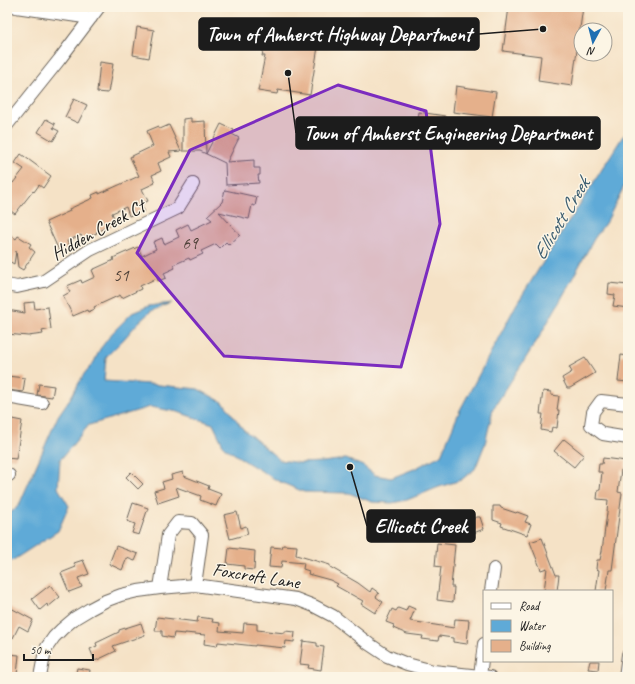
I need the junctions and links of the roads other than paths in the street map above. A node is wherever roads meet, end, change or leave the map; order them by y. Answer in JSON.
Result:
{"nodes":[{"id":1,"x":16,"y":7,"type":"edge"},
{"id":2,"x":99,"y":7,"type":"edge"},
{"id":3,"x":91,"y":18,"type":"junction"},
{"id":4,"x":7,"y":125,"type":"edge"},
{"id":5,"x":193,"y":184,"type":"dead end"},
{"id":6,"x":7,"y":285,"type":"edge"},
{"id":7,"x":7,"y":398,"type":"edge"},
{"id":8,"x":42,"y":403,"type":"dead end"},
{"id":9,"x":628,"y":404,"type":"edge"},
{"id":10,"x":628,"y":438,"type":"edge"},
{"id":11,"x":494,"y":568,"type":"dead end"},
{"id":12,"x":196,"y":585,"type":"junction"},
{"id":13,"x":160,"y":588,"type":"junction"},
{"id":14,"x":491,"y":590,"type":"edge"},
{"id":15,"x":628,"y":654,"type":"edge"},
{"id":16,"x":485,"y":662,"type":"edge"},
{"id":17,"x":485,"y":676,"type":"edge"},
{"id":18,"x":40,"y":677,"type":"edge"},
{"id":19,"x":625,"y":677,"type":"edge"}],
"edges":[{"from":1,"to":3,"type":"street"},
{"from":2,"to":3,"type":"street"},
{"from":3,"to":4,"type":"street"},
{"from":5,"to":6,"type":"street","name":"Hidden Creek Ct"},
{"from":7,"to":8,"type":"street"},
{"from":9,"to":10,"type":"street"},
{"from":11,"to":14,"type":"street"},
{"from":12,"to":13,"type":"street","name":"Foxcroft Lane"},
{"from":12,"to":13,"type":"street"},
{"from":12,"to":17,"type":"street","name":"Foxcroft Lane"},
{"from":13,"to":18,"type":"street","name":"Foxcroft Lane"},
{"from":15,"to":19,"type":"street"},
{"from":16,"to":17,"type":"street"}]}
